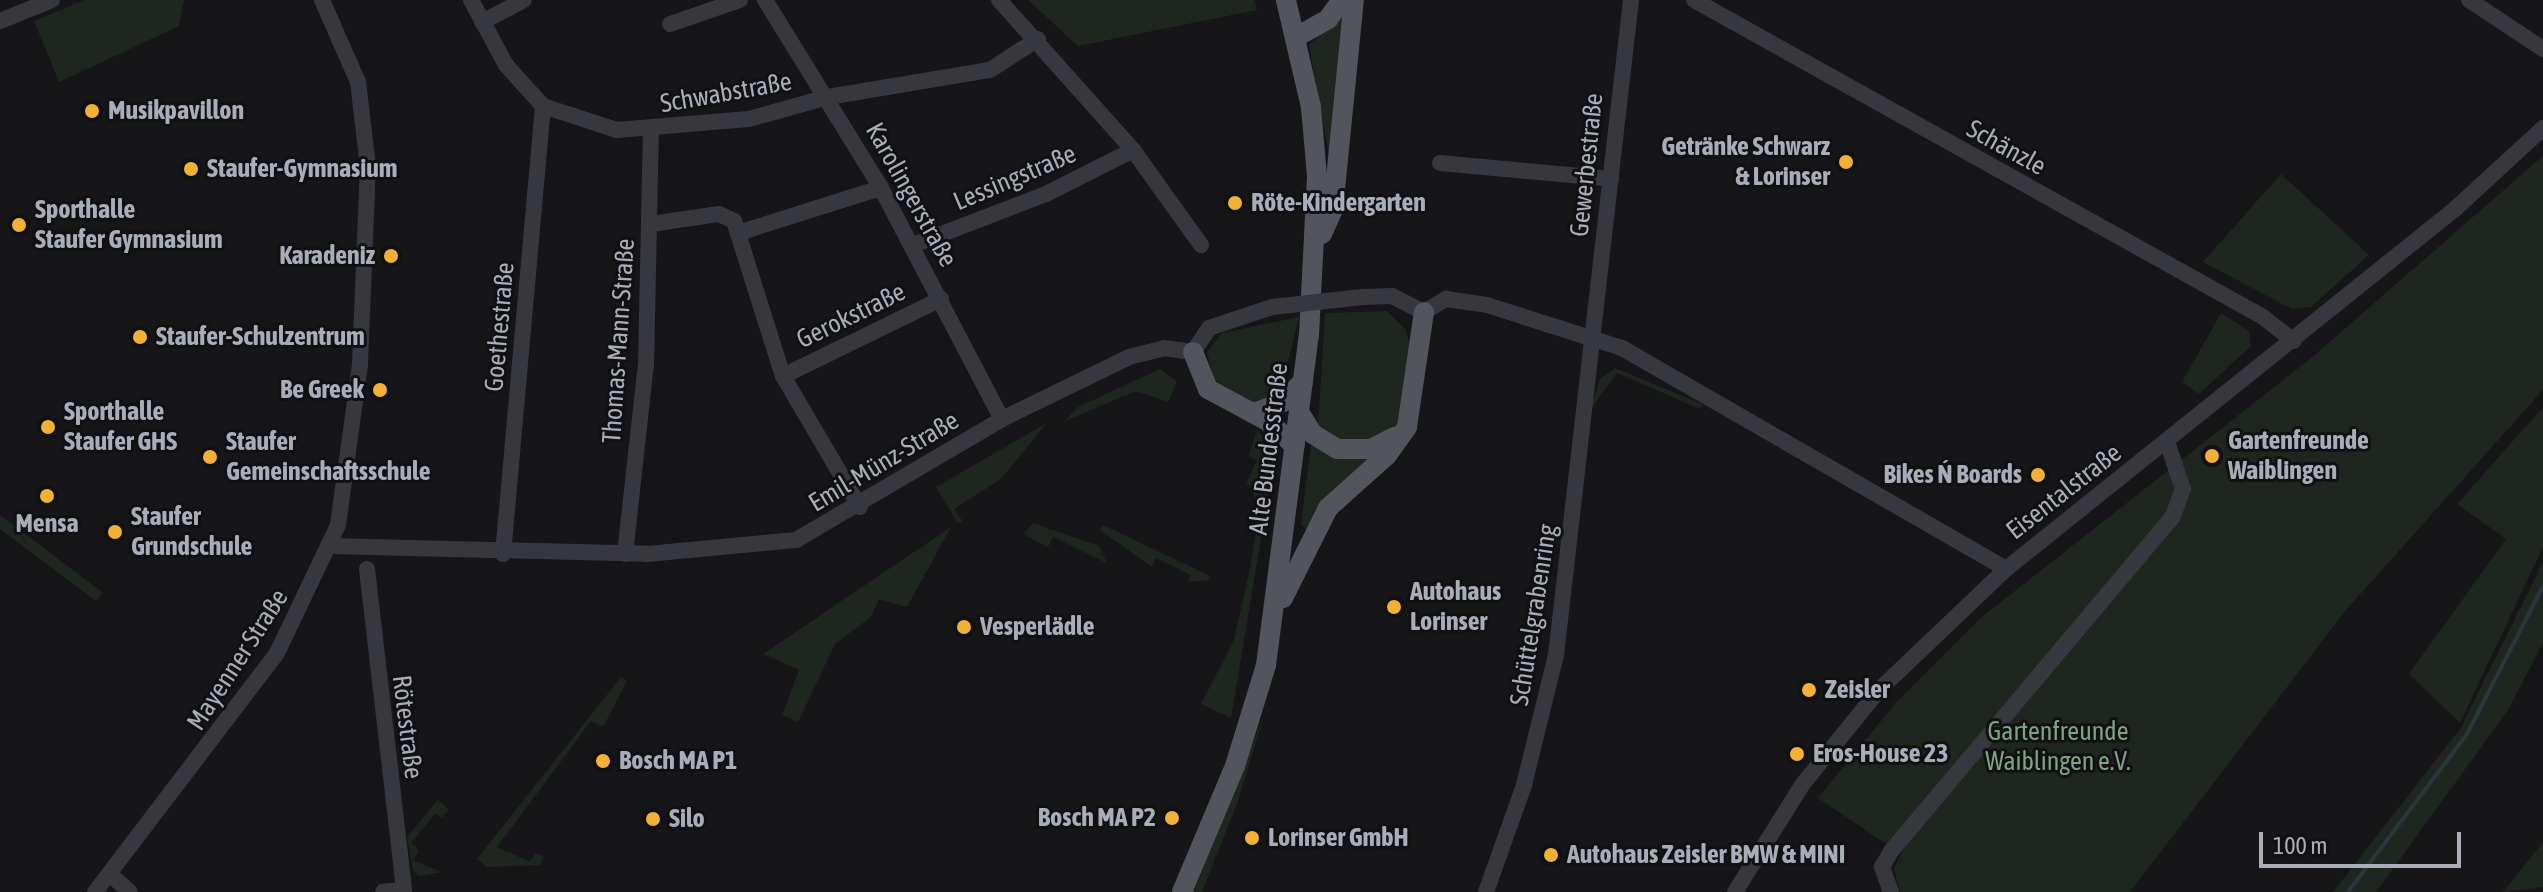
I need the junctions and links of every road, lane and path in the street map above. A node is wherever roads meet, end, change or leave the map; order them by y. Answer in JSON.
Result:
{"nodes":[{"id":1,"x":52,"y":0,"type":"edge"},
{"id":2,"x":322,"y":0,"type":"edge"},
{"id":3,"x":471,"y":0,"type":"edge"},
{"id":4,"x":524,"y":0,"type":"edge"},
{"id":5,"x":740,"y":0,"type":"edge"},
{"id":6,"x":765,"y":0,"type":"edge"},
{"id":7,"x":999,"y":0,"type":"edge"},
{"id":8,"x":1286,"y":0,"type":"edge"},
{"id":9,"x":1342,"y":0,"type":"edge"},
{"id":10,"x":1354,"y":0,"type":"edge"},
{"id":11,"x":1631,"y":0,"type":"edge"},
{"id":12,"x":1694,"y":0,"type":"edge"},
{"id":13,"x":2469,"y":0,"type":"edge"},
{"id":14,"x":0,"y":21,"type":"edge"},
{"id":15,"x":482,"y":22,"type":"junction"},
{"id":16,"x":670,"y":24,"type":"dead end"},
{"id":17,"x":1296,"y":37,"type":"junction"},
{"id":18,"x":1038,"y":39,"type":"junction"},
{"id":19,"x":2543,"y":49,"type":"edge"},
{"id":20,"x":828,"y":97,"type":"junction"},
{"id":21,"x":543,"y":106,"type":"junction"},
{"id":22,"x":2543,"y":128,"type":"edge"},
{"id":23,"x":651,"y":131,"type":"junction"},
{"id":24,"x":1133,"y":150,"type":"junction"},
{"id":25,"x":1440,"y":163,"type":"dead end"},
{"id":26,"x":1611,"y":179,"type":"junction"},
{"id":27,"x":881,"y":188,"type":"junction"},
{"id":28,"x":651,"y":224,"type":"junction"},
{"id":29,"x":738,"y":233,"type":"junction"},
{"id":30,"x":913,"y":245,"type":"junction"},
{"id":31,"x":1201,"y":245,"type":"dead end"},
{"id":32,"x":1316,"y":248,"type":"junction"},
{"id":33,"x":941,"y":299,"type":"junction"},
{"id":34,"x":1424,"y":312,"type":"junction"},
{"id":35,"x":1593,"y":336,"type":"junction"},
{"id":36,"x":2294,"y":341,"type":"junction"},
{"id":37,"x":1193,"y":352,"type":"junction"},
{"id":38,"x":783,"y":376,"type":"junction"},
{"id":39,"x":1303,"y":381,"type":"junction"},
{"id":40,"x":1299,"y":412,"type":"junction"},
{"id":41,"x":1254,"y":413,"type":"junction"},
{"id":42,"x":1002,"y":419,"type":"junction"},
{"id":43,"x":1407,"y":427,"type":"junction"},
{"id":44,"x":2167,"y":442,"type":"junction"},
{"id":45,"x":1295,"y":446,"type":"junction"},
{"id":46,"x":860,"y":507,"type":"junction"},
{"id":47,"x":330,"y":546,"type":"junction"},
{"id":48,"x":503,"y":554,"type":"junction"},
{"id":49,"x":625,"y":554,"type":"junction"},
{"id":50,"x":367,"y":569,"type":"dead end"},
{"id":51,"x":2006,"y":569,"type":"junction"},
{"id":52,"x":1274,"y":616,"type":"junction"},
{"id":53,"x":112,"y":876,"type":"junction"},
{"id":54,"x":95,"y":892,"type":"edge"},
{"id":55,"x":130,"y":892,"type":"edge"},
{"id":56,"x":383,"y":892,"type":"edge"},
{"id":57,"x":1182,"y":892,"type":"edge"},
{"id":58,"x":1486,"y":892,"type":"edge"},
{"id":59,"x":1735,"y":892,"type":"edge"},
{"id":60,"x":1891,"y":892,"type":"edge"}],
"edges":[{"from":1,"to":14,"type":"street"},
{"from":2,"to":47,"type":"street","name":"Mayenner Straße"},
{"from":3,"to":15,"type":"street","name":"Schwabstraße"},
{"from":4,"to":15,"type":"street"},
{"from":5,"to":16,"type":"street"},
{"from":6,"to":20,"type":"street","name":"Karolingerstraße"},
{"from":7,"to":18,"type":"street"},
{"from":8,"to":17,"type":"main road","name":"Alte Bundesstraße"},
{"from":9,"to":17,"type":"main road"},
{"from":10,"to":32,"type":"main road"},
{"from":11,"to":26,"type":"street","name":"Gewerbestraße"},
{"from":12,"to":36,"type":"street","name":"Schänzle"},
{"from":13,"to":19,"type":"street"},
{"from":15,"to":21,"type":"street","name":"Schwabstraße"},
{"from":17,"to":32,"type":"main road","name":"Alte Bundesstraße"},
{"from":18,"to":20,"type":"street","name":"Schwabstraße"},
{"from":18,"to":24,"type":"street"},
{"from":20,"to":23,"type":"street","name":"Schwabstraße"},
{"from":20,"to":27,"type":"street","name":"Karolingerstraße"},
{"from":21,"to":23,"type":"street","name":"Schwabstraße"},
{"from":21,"to":48,"type":"street","name":"Goethestraße"},
{"from":22,"to":36,"type":"street","name":"Eisentalstraße"},
{"from":23,"to":28,"type":"street","name":"Thomas-Mann-Straße"},
{"from":24,"to":30,"type":"street","name":"Lessingstraße"},
{"from":24,"to":31,"type":"street"},
{"from":25,"to":26,"type":"street"},
{"from":26,"to":35,"type":"street","name":"Gewerbestraße"},
{"from":27,"to":29,"type":"street"},
{"from":27,"to":30,"type":"street","name":"Karolingerstraße"},
{"from":28,"to":29,"type":"street"},
{"from":28,"to":49,"type":"street","name":"Thomas-Mann-Straße"},
{"from":29,"to":38,"type":"street"},
{"from":30,"to":33,"type":"street","name":"Karolingerstraße"},
{"from":32,"to":39,"type":"main road","name":"Alte Bundesstraße"},
{"from":33,"to":38,"type":"street","name":"Gerokstraße"},
{"from":33,"to":42,"type":"street","name":"Karolingerstraße"},
{"from":34,"to":35,"type":"street","name":"Eisentalstraße"},
{"from":34,"to":37,"type":"street","bridge":true},
{"from":34,"to":43,"type":"main road"},
{"from":35,"to":51,"type":"street","name":"Eisentalstraße"},
{"from":35,"to":58,"type":"street","name":"Schüttelgrabenring"},
{"from":36,"to":44,"type":"street","name":"Eisentalstraße"},
{"from":37,"to":41,"type":"main road"},
{"from":37,"to":42,"type":"street","name":"Emil-Münz-Straße"},
{"from":38,"to":46,"type":"street"},
{"from":39,"to":40,"type":"main road","name":"Alte Bundesstraße"},
{"from":39,"to":41,"type":"main road"},
{"from":40,"to":43,"type":"main road"},
{"from":40,"to":45,"type":"main road","name":"Alte Bundesstraße"},
{"from":41,"to":45,"type":"main road"},
{"from":42,"to":46,"type":"street","name":"Emil-Münz-Straße"},
{"from":43,"to":52,"type":"main road"},
{"from":44,"to":51,"type":"street","name":"Eisentalstraße"},
{"from":44,"to":60,"type":"street"},
{"from":45,"to":52,"type":"main road","name":"Alte Bundesstraße"},
{"from":46,"to":49,"type":"street","name":"Emil-Münz-Straße"},
{"from":47,"to":48,"type":"street","name":"Emil-Münz-Straße"},
{"from":47,"to":53,"type":"street","name":"Mayenner Straße"},
{"from":48,"to":49,"type":"street","name":"Emil-Münz-Straße"},
{"from":50,"to":56,"type":"street","name":"Rötestraße"},
{"from":51,"to":59,"type":"street"},
{"from":52,"to":57,"type":"main road","name":"Alte Bundesstraße"},
{"from":53,"to":54,"type":"street","name":"Mayenner Straße"},
{"from":53,"to":55,"type":"street"}]}
